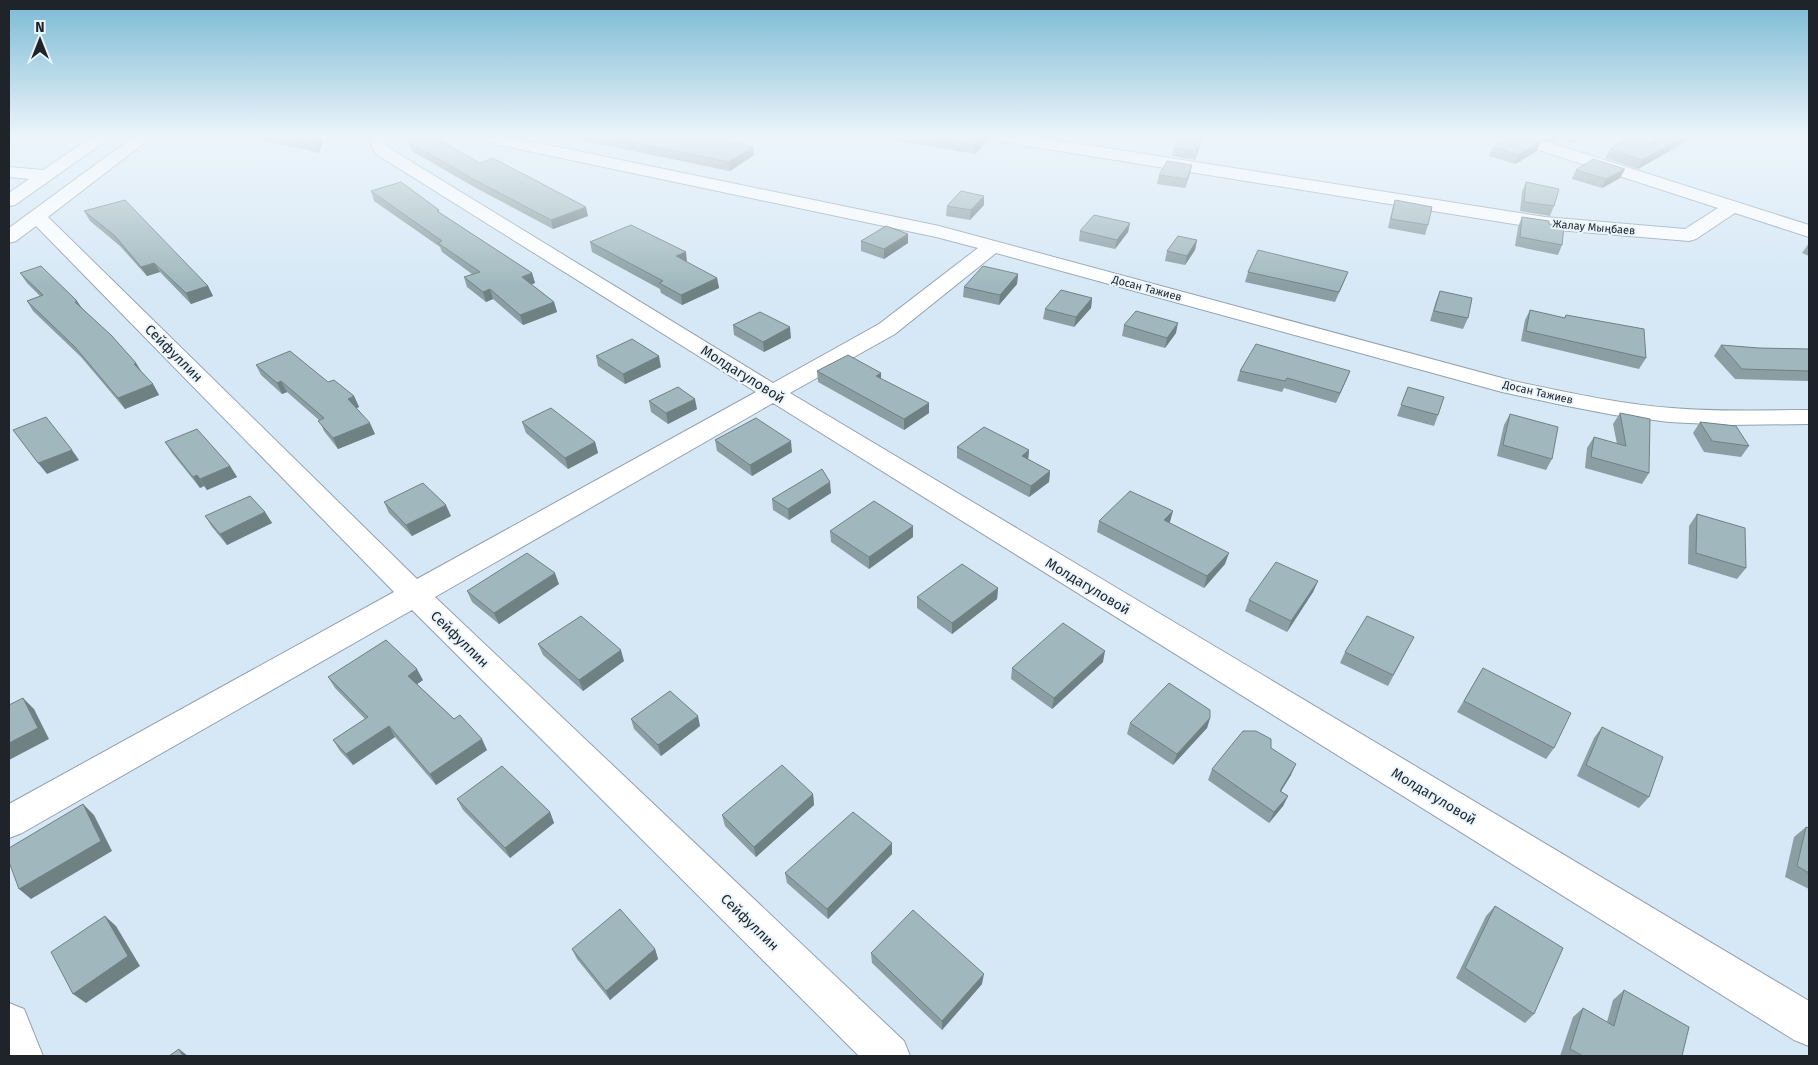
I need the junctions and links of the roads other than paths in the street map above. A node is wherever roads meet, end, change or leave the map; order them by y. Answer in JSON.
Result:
{"nodes":[{"id":1,"x":31,"y":187,"type":"edge"},
{"id":2,"x":77,"y":187,"type":"edge"},
{"id":3,"x":440,"y":187,"type":"edge"},
{"id":4,"x":723,"y":187,"type":"edge"},
{"id":5,"x":1322,"y":187,"type":"edge"},
{"id":6,"x":1669,"y":187,"type":"edge"},
{"id":7,"x":9,"y":202,"type":"edge"},
{"id":8,"x":1732,"y":207,"type":"junction"},
{"id":9,"x":38,"y":216,"type":"junction"},
{"id":10,"x":1809,"y":231,"type":"edge"},
{"id":11,"x":9,"y":237,"type":"edge"},
{"id":12,"x":993,"y":246,"type":"junction"},
{"id":13,"x":773,"y":393,"type":"junction"},
{"id":14,"x":1809,"y":417,"type":"edge"},
{"id":15,"x":414,"y":594,"type":"junction"},
{"id":16,"x":9,"y":822,"type":"edge"},
{"id":17,"x":9,"y":1024,"type":"edge"},
{"id":18,"x":1809,"y":1025,"type":"edge"},
{"id":19,"x":22,"y":1056,"type":"edge"},
{"id":20,"x":889,"y":1056,"type":"edge"}],
"edges":[{"from":1,"to":7,"type":"street"},
{"from":2,"to":9,"type":"street"},
{"from":3,"to":13,"type":"street","name":"Молдагуловой"},
{"from":4,"to":12,"type":"street","name":"Досан Тажиев"},
{"from":5,"to":8,"type":"street","name":"Жалау Мыңбаев"},
{"from":6,"to":8,"type":"street"},
{"from":8,"to":10,"type":"street"},
{"from":9,"to":11,"type":"street"},
{"from":9,"to":15,"type":"street","name":"Сейфуллин"},
{"from":12,"to":13,"type":"street"},
{"from":12,"to":14,"type":"street","name":"Досан Тажиев"},
{"from":13,"to":15,"type":"street"},
{"from":13,"to":18,"type":"street","name":"Молдагуловой"},
{"from":15,"to":16,"type":"street"},
{"from":15,"to":20,"type":"street","name":"Сейфуллин"},
{"from":17,"to":19,"type":"street"}]}
